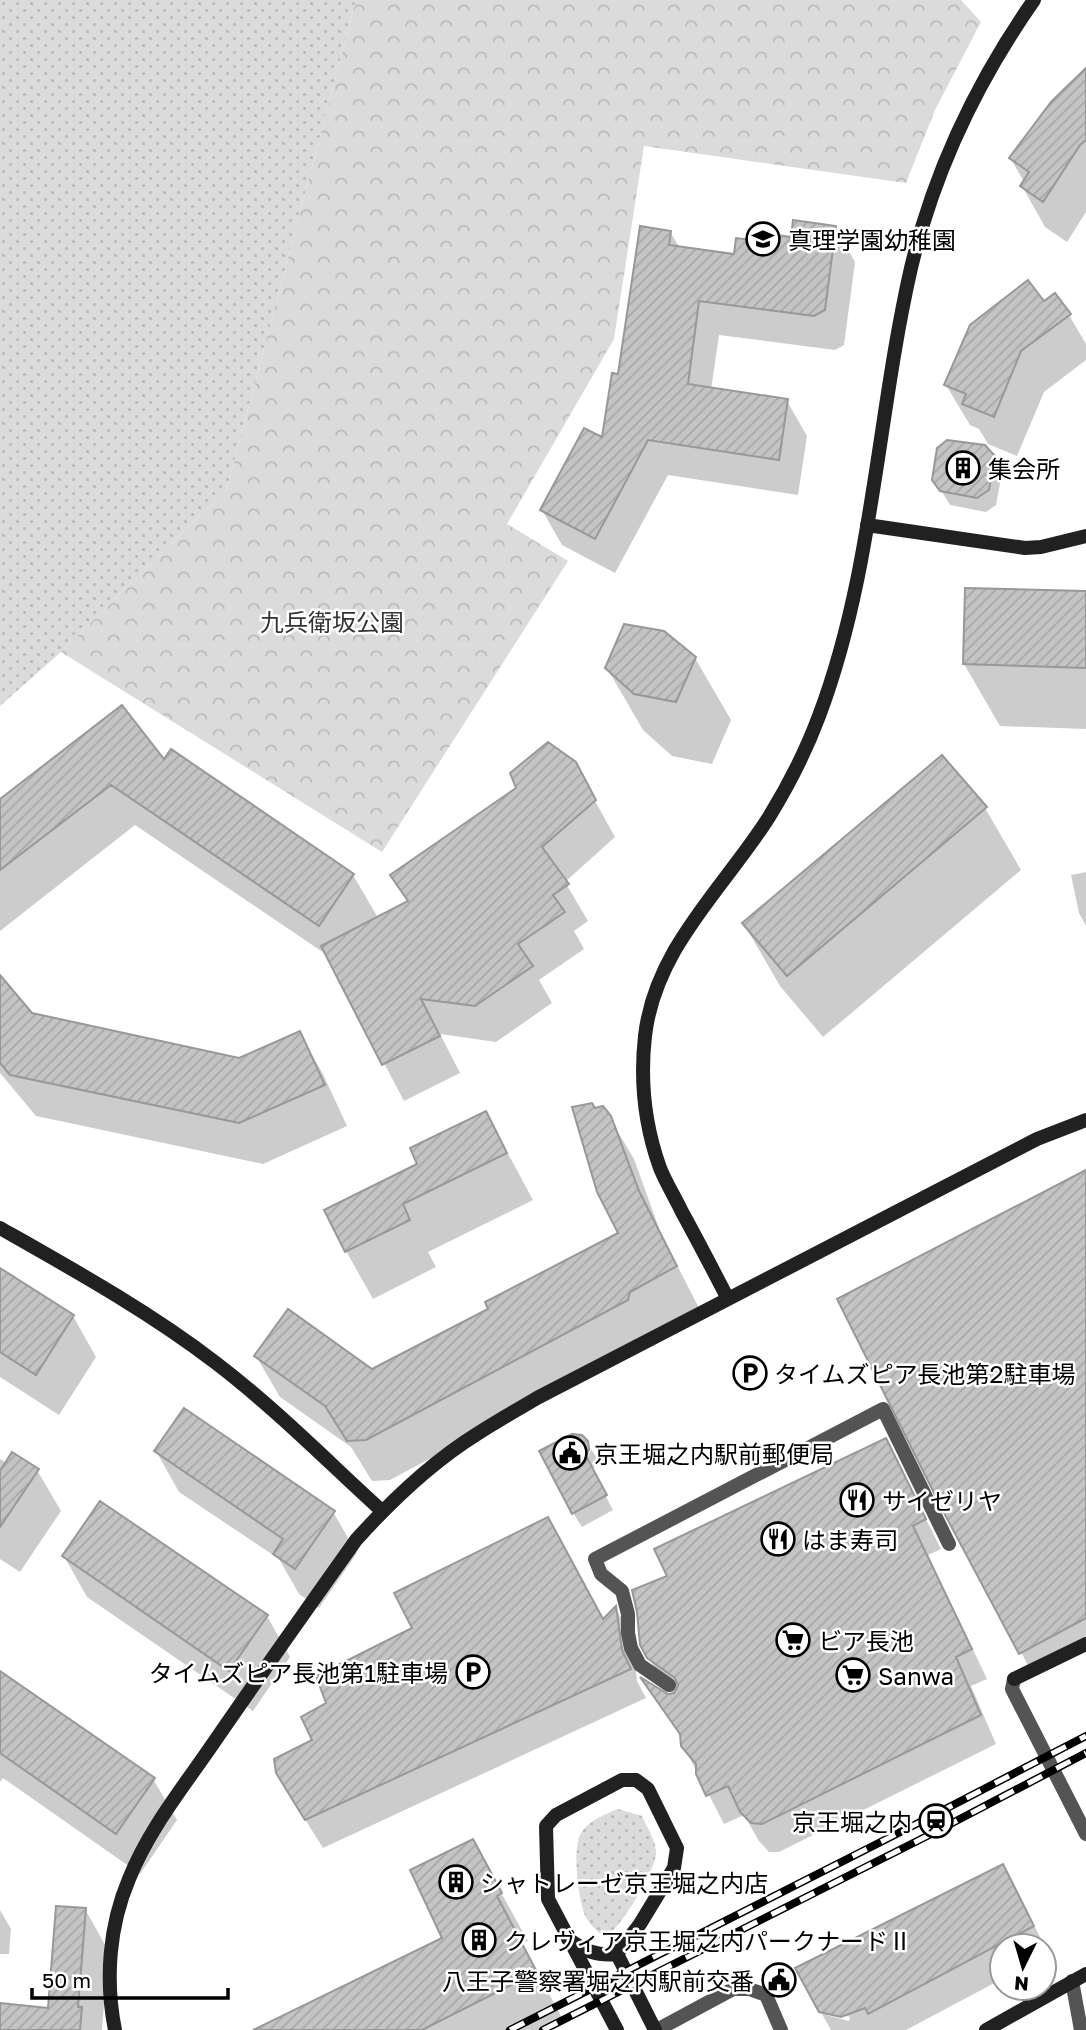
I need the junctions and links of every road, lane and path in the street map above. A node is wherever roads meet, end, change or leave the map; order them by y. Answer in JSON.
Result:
{"nodes":[{"id":1,"x":1034,"y":0,"type":"edge"},
{"id":2,"x":867,"y":525,"type":"junction"},
{"id":3,"x":1086,"y":537,"type":"edge"},
{"id":4,"x":1086,"y":1120,"type":"edge"},
{"id":5,"x":0,"y":1228,"type":"edge"},
{"id":6,"x":728,"y":1299,"type":"junction"},
{"id":7,"x":382,"y":1511,"type":"junction"},
{"id":8,"x":949,"y":1544,"type":"dead end"},
{"id":9,"x":1086,"y":1644,"type":"edge"},
{"id":10,"x":669,"y":1685,"type":"dead end"},
{"id":11,"x":1086,"y":1834,"type":"edge"},
{"id":12,"x":568,"y":1939,"type":"junction"},
{"id":13,"x":617,"y":1954,"type":"junction"},
{"id":14,"x":1086,"y":1975,"type":"edge"},
{"id":15,"x":1072,"y":1981,"type":"junction"},
{"id":16,"x":114,"y":2030,"type":"edge"},
{"id":17,"x":617,"y":2030,"type":"edge"},
{"id":18,"x":656,"y":2030,"type":"edge"},
{"id":19,"x":781,"y":2030,"type":"edge"},
{"id":20,"x":986,"y":2030,"type":"edge"},
{"id":21,"x":1081,"y":2030,"type":"edge"}],
"edges":[{"from":1,"to":2,"type":"street"},
{"from":2,"to":3,"type":"street"},
{"from":2,"to":6,"type":"street"},
{"from":4,"to":6,"type":"street"},
{"from":5,"to":7,"type":"street"},
{"from":6,"to":7,"type":"street"},
{"from":7,"to":16,"type":"street"},
{"from":8,"to":10,"type":"street"},
{"from":9,"to":11,"type":"street"},
{"from":12,"to":13,"type":"street"},
{"from":12,"to":13,"type":"street"},
{"from":12,"to":17,"type":"street"},
{"from":13,"to":18,"type":"street"},
{"from":14,"to":15,"type":"street"},
{"from":15,"to":20,"type":"street"},
{"from":15,"to":21,"type":"street"},
{"from":18,"to":19,"type":"street"}]}
